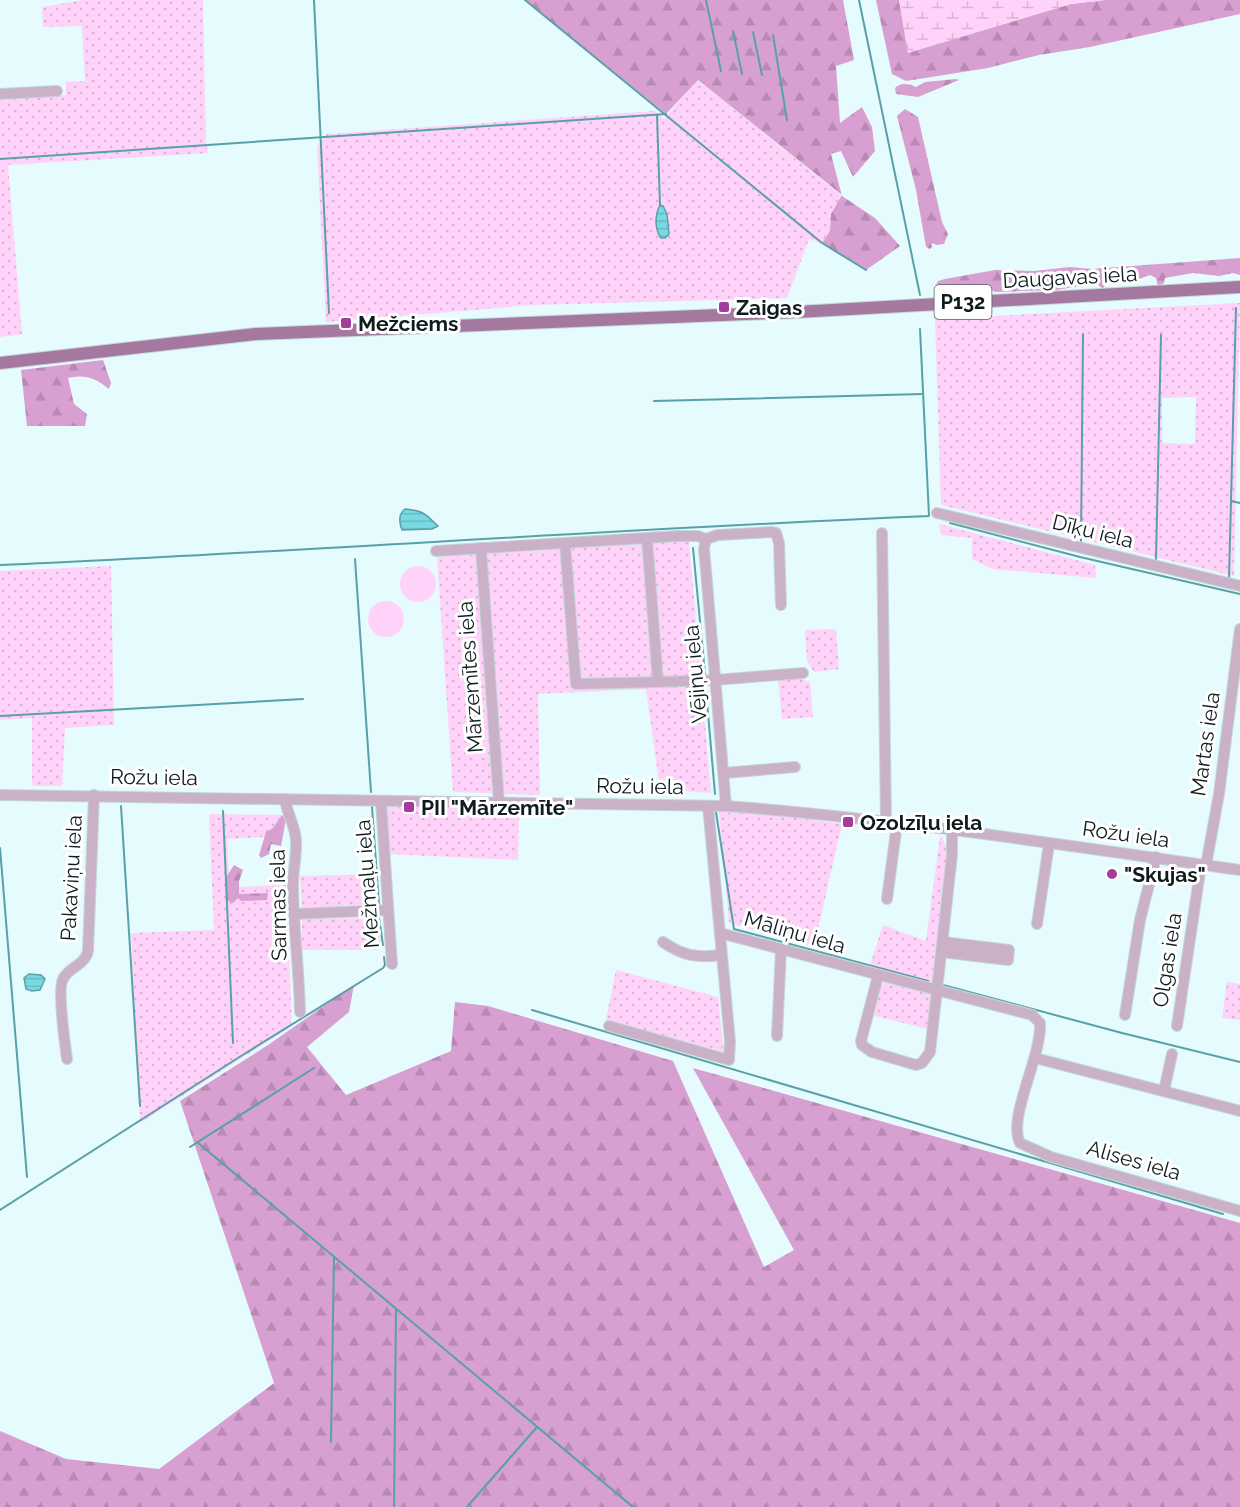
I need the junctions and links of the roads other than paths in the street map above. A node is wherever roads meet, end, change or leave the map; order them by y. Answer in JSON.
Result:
{"nodes":[{"id":1,"x":57,"y":91,"type":"dead end"},
{"id":2,"x":0,"y":94,"type":"edge"},
{"id":3,"x":1240,"y":287,"type":"edge"},
{"id":4,"x":0,"y":363,"type":"edge"},
{"id":5,"x":937,"y":513,"type":"dead end"},
{"id":6,"x":882,"y":533,"type":"dead end"},
{"id":7,"x":647,"y":539,"type":"junction"},
{"id":8,"x":706,"y":539,"type":"junction"},
{"id":9,"x":565,"y":544,"type":"junction"},
{"id":10,"x":481,"y":548,"type":"junction"},
{"id":11,"x":436,"y":551,"type":"dead end"},
{"id":12,"x":1240,"y":586,"type":"edge"},
{"id":13,"x":780,"y":605,"type":"dead end"},
{"id":14,"x":1240,"y":629,"type":"edge"},
{"id":15,"x":803,"y":673,"type":"dead end"},
{"id":16,"x":715,"y":680,"type":"junction"},
{"id":17,"x":658,"y":682,"type":"junction"},
{"id":18,"x":1236,"y":695,"type":"edge"},
{"id":19,"x":795,"y":767,"type":"dead end"},
{"id":20,"x":724,"y":773,"type":"junction"},
{"id":21,"x":0,"y":795,"type":"edge"},
{"id":22,"x":94,"y":795,"type":"junction"},
{"id":23,"x":285,"y":800,"type":"junction"},
{"id":24,"x":381,"y":802,"type":"junction"},
{"id":25,"x":499,"y":803,"type":"junction"},
{"id":26,"x":708,"y":806,"type":"junction"},
{"id":27,"x":726,"y":806,"type":"junction"},
{"id":28,"x":891,"y":824,"type":"junction"},
{"id":29,"x":939,"y":829,"type":"junction"},
{"id":30,"x":952,"y":830,"type":"junction"},
{"id":31,"x":1049,"y":844,"type":"junction"},
{"id":32,"x":952,"y":851,"type":"junction"},
{"id":33,"x":1156,"y":857,"type":"junction"},
{"id":34,"x":1204,"y":865,"type":"junction"},
{"id":35,"x":1240,"y":870,"type":"edge"},
{"id":36,"x":887,"y":899,"type":"dead end"},
{"id":37,"x":388,"y":910,"type":"junction"},
{"id":38,"x":294,"y":914,"type":"junction"},
{"id":39,"x":1037,"y":924,"type":"dead end"},
{"id":40,"x":720,"y":933,"type":"junction"},
{"id":41,"x":663,"y":942,"type":"dead end"},
{"id":42,"x":942,"y":947,"type":"junction"},
{"id":43,"x":781,"y":949,"type":"junction"},
{"id":44,"x":722,"y":955,"type":"junction"},
{"id":45,"x":392,"y":963,"type":"dead end"},
{"id":46,"x":878,"y":976,"type":"junction"},
{"id":47,"x":936,"y":991,"type":"junction"},
{"id":48,"x":300,"y":1012,"type":"dead end"},
{"id":49,"x":1125,"y":1015,"type":"dead end"},
{"id":50,"x":609,"y":1026,"type":"dead end"},
{"id":51,"x":1177,"y":1026,"type":"dead end"},
{"id":52,"x":777,"y":1036,"type":"dead end"},
{"id":53,"x":1172,"y":1054,"type":"dead end"},
{"id":54,"x":1035,"y":1058,"type":"junction"},
{"id":55,"x":67,"y":1059,"type":"dead end"},
{"id":56,"x":1164,"y":1091,"type":"junction"},
{"id":57,"x":1240,"y":1111,"type":"edge"},
{"id":58,"x":1240,"y":1211,"type":"edge"}],
"edges":[{"from":1,"to":2,"type":"street"},
{"from":3,"to":4,"type":"main road","name":"Daugavas iela","number":"P132"},
{"from":5,"to":12,"type":"street","name":"Dīķu iela"},
{"from":6,"to":28,"type":"street"},
{"from":7,"to":8,"type":"street"},
{"from":7,"to":9,"type":"street"},
{"from":7,"to":17,"type":"street"},
{"from":8,"to":13,"type":"street"},
{"from":8,"to":16,"type":"street","name":"Vējiņu iela"},
{"from":9,"to":10,"type":"street"},
{"from":9,"to":17,"type":"street"},
{"from":10,"to":11,"type":"street"},
{"from":10,"to":25,"type":"street","name":"Mārzemītes iela"},
{"from":14,"to":18,"type":"street","name":"Martas iela"},
{"from":15,"to":16,"type":"street"},
{"from":16,"to":17,"type":"street"},
{"from":16,"to":20,"type":"street","name":"Vējiņu iela"},
{"from":18,"to":34,"type":"street","name":"Martas iela"},
{"from":19,"to":20,"type":"street"},
{"from":20,"to":27,"type":"street","name":"Vējiņu iela"},
{"from":21,"to":22,"type":"street","name":"Rožu iela"},
{"from":22,"to":23,"type":"street","name":"Rožu iela"},
{"from":22,"to":55,"type":"street","name":"Pakaviņu iela"},
{"from":23,"to":24,"type":"street","name":"Rožu iela"},
{"from":23,"to":38,"type":"street","name":"Sarmas iela"},
{"from":24,"to":25,"type":"street","name":"Rožu iela"},
{"from":24,"to":37,"type":"street","name":"Mežmaļu iela"},
{"from":25,"to":26,"type":"street","name":"Rožu iela"},
{"from":26,"to":27,"type":"street","name":"Rožu iela"},
{"from":26,"to":40,"type":"street","name":"Māliņu iela"},
{"from":27,"to":28,"type":"street","name":"Rožu iela"},
{"from":28,"to":29,"type":"street","name":"Rožu iela"},
{"from":28,"to":36,"type":"street"},
{"from":29,"to":30,"type":"street","name":"Rožu iela"},
{"from":29,"to":32,"type":"street"},
{"from":30,"to":31,"type":"street","name":"Rožu iela"},
{"from":30,"to":32,"type":"street"},
{"from":31,"to":33,"type":"street","name":"Rožu iela"},
{"from":31,"to":39,"type":"street"},
{"from":32,"to":42,"type":"street"},
{"from":33,"to":34,"type":"street","name":"Rožu iela"},
{"from":33,"to":49,"type":"street"},
{"from":34,"to":35,"type":"street","name":"Rožu iela"},
{"from":34,"to":51,"type":"street","name":"Olgas iela"},
{"from":37,"to":38,"type":"street"},
{"from":37,"to":45,"type":"street","name":"Mežmaļu iela"},
{"from":38,"to":48,"type":"street","name":"Sarmas iela"},
{"from":40,"to":43,"type":"street","name":"Māliņu iela"},
{"from":40,"to":44,"type":"street"},
{"from":41,"to":44,"type":"street"},
{"from":42,"to":42,"type":"street"},
{"from":42,"to":47,"type":"street"},
{"from":43,"to":46,"type":"street","name":"Māliņu iela"},
{"from":43,"to":52,"type":"street"},
{"from":44,"to":50,"type":"street"},
{"from":46,"to":47,"type":"street","name":"Māliņu iela"},
{"from":46,"to":47,"type":"street"},
{"from":47,"to":54,"type":"street","name":"Māliņu iela"},
{"from":53,"to":56,"type":"street"},
{"from":54,"to":56,"type":"street"},
{"from":54,"to":58,"type":"street","name":"Alises iela"},
{"from":56,"to":57,"type":"street"}]}
